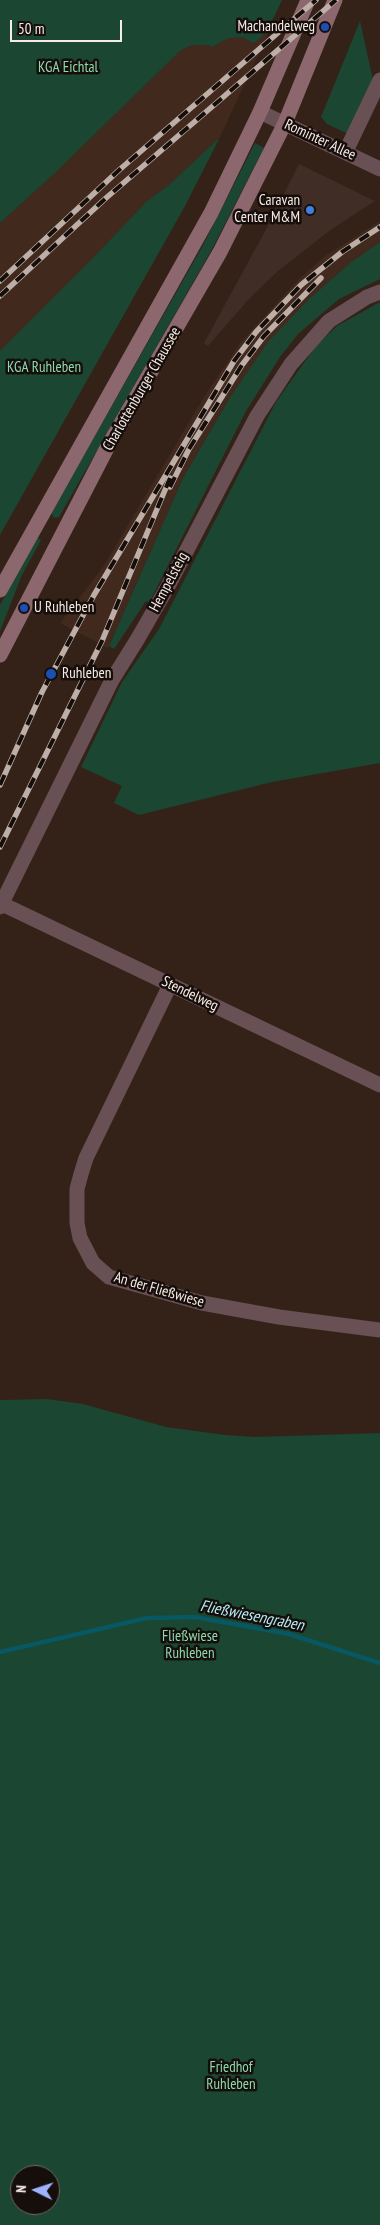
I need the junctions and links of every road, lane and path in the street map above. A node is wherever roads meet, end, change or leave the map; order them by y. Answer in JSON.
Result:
{"nodes":[{"id":1,"x":308,"y":0,"type":"edge"},
{"id":2,"x":335,"y":0,"type":"edge"},
{"id":3,"x":380,"y":80,"type":"edge"},
{"id":4,"x":260,"y":112,"type":"junction"},
{"id":5,"x":285,"y":123,"type":"junction"},
{"id":6,"x":346,"y":151,"type":"junction"},
{"id":7,"x":380,"y":169,"type":"edge"},
{"id":8,"x":380,"y":292,"type":"edge"},
{"id":9,"x":0,"y":590,"type":"edge"},
{"id":10,"x":0,"y":655,"type":"edge"},
{"id":11,"x":0,"y":905,"type":"edge"},
{"id":12,"x":170,"y":985,"type":"junction"},
{"id":13,"x":380,"y":1085,"type":"edge"},
{"id":14,"x":380,"y":1330,"type":"edge"}],
"edges":[{"from":1,"to":4,"type":"main road","name":"Charlottenburger Chaussee"},
{"from":2,"to":5,"type":"main road","name":"Charlottenburger Chaussee"},
{"from":3,"to":6,"type":"street"},
{"from":4,"to":5,"type":"street","name":"Rominter Allee"},
{"from":4,"to":9,"type":"main road","name":"Charlottenburger Chaussee"},
{"from":5,"to":6,"type":"street","name":"Rominter Allee"},
{"from":5,"to":10,"type":"main road","name":"Charlottenburger Chaussee"},
{"from":6,"to":7,"type":"street","name":"Rominter Allee"},
{"from":8,"to":11,"type":"street","name":"Hempelsteig"},
{"from":11,"to":12,"type":"street","name":"Stendelweg"},
{"from":12,"to":13,"type":"street","name":"Stendelweg"},
{"from":12,"to":14,"type":"street","name":"An der Fließwiese"}]}
